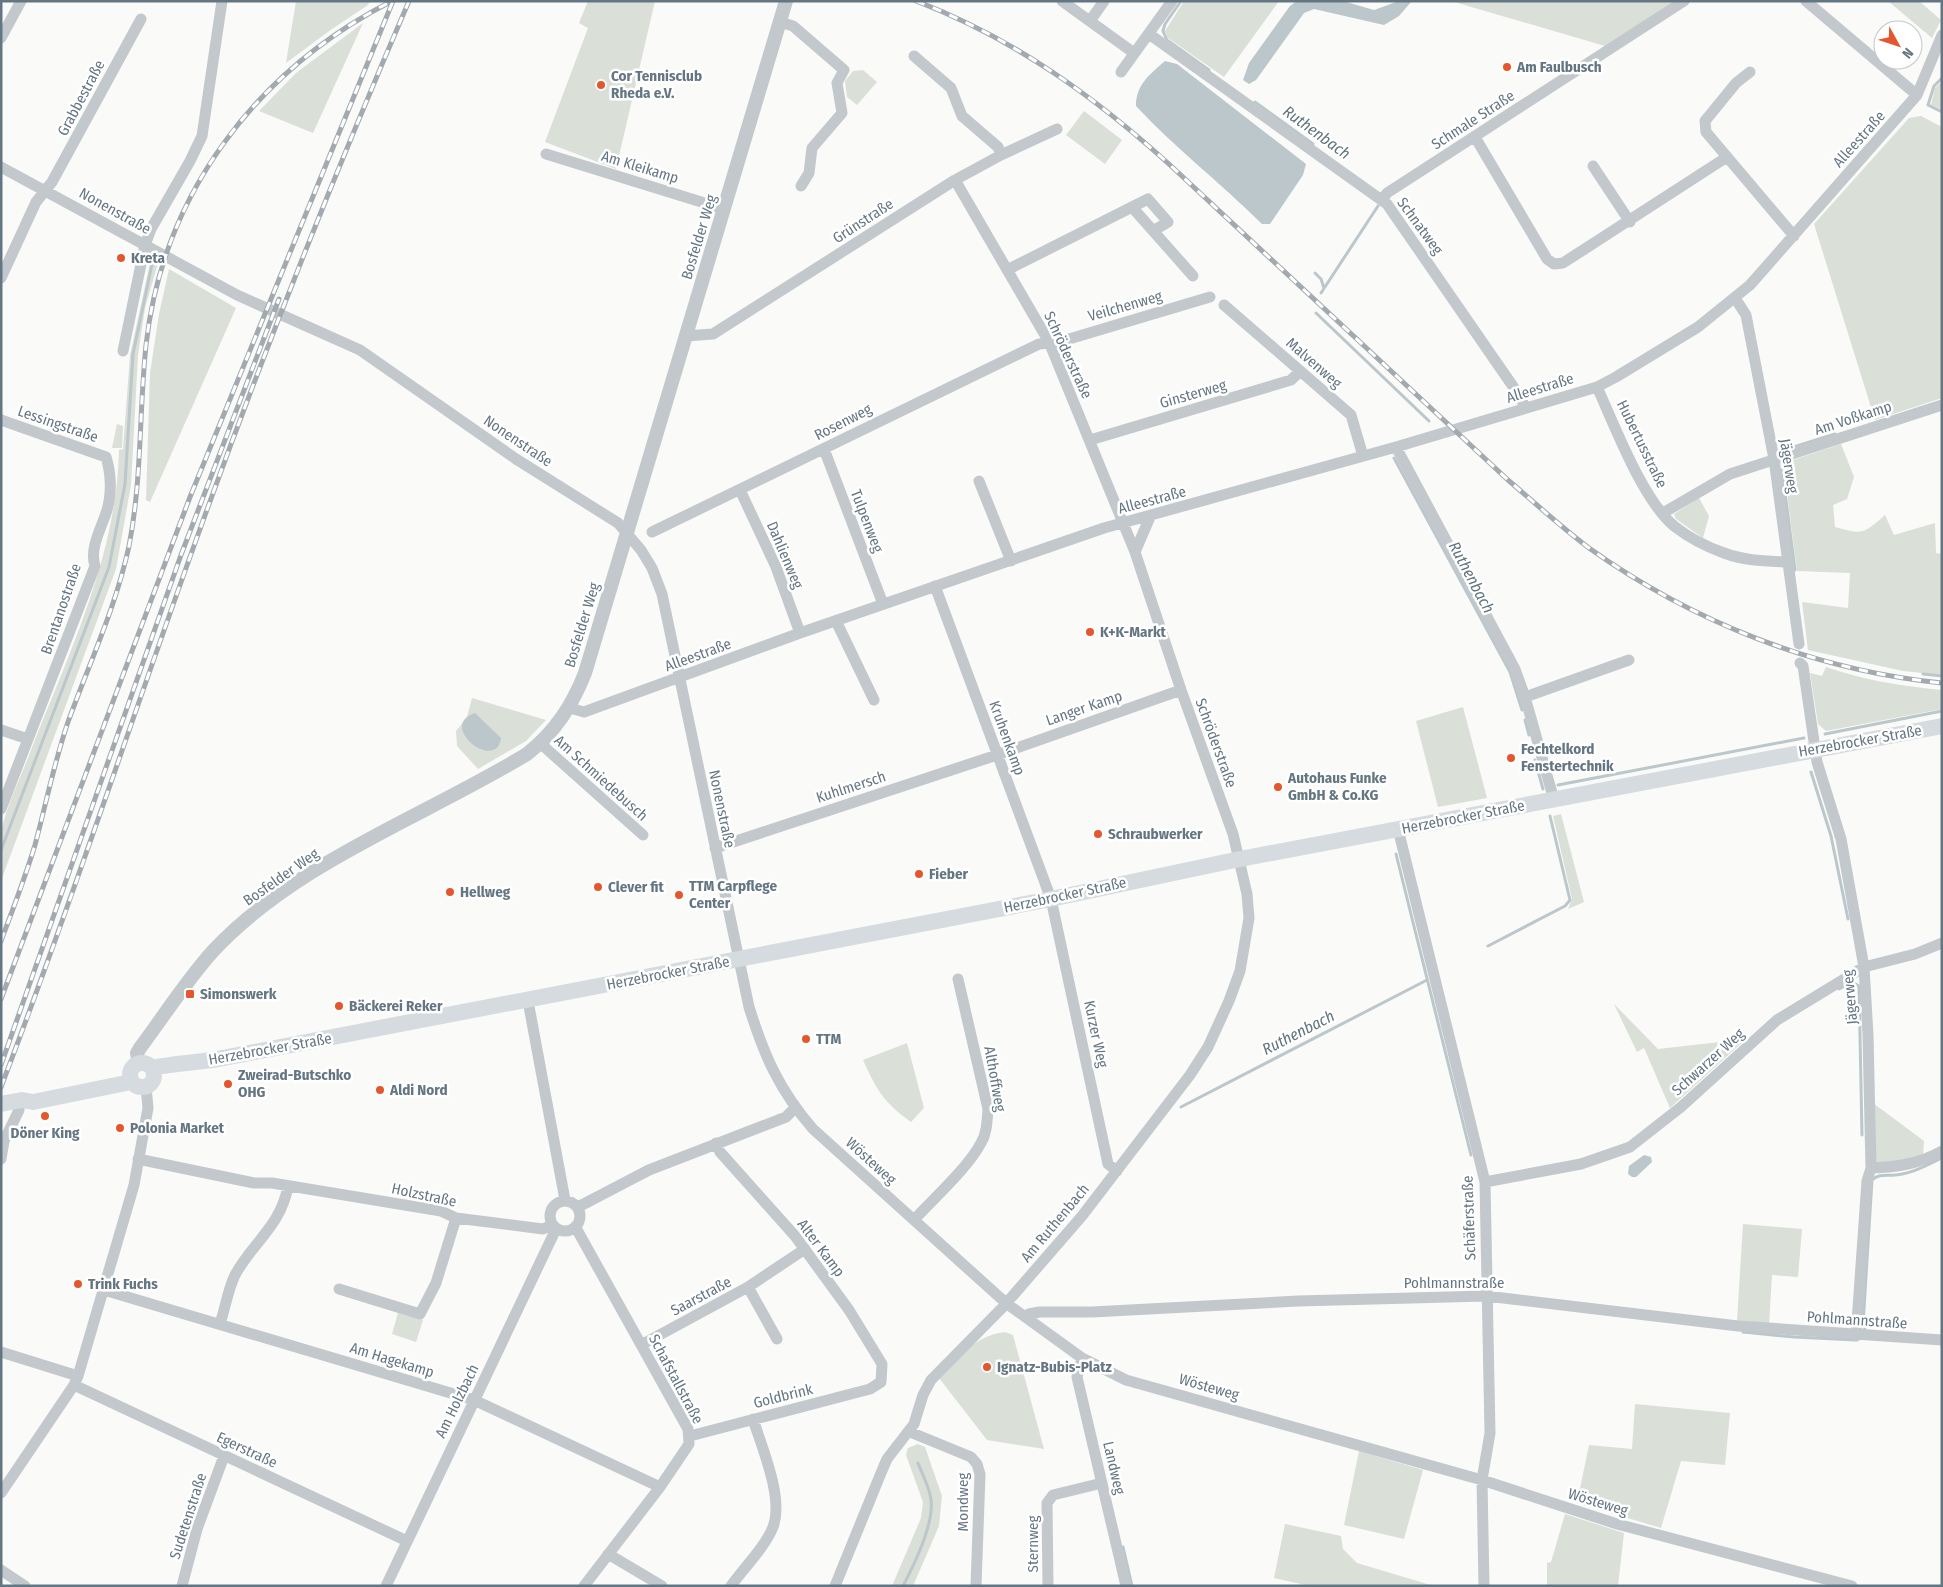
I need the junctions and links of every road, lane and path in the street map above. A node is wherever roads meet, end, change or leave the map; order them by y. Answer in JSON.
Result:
{"nodes":[{"id":1,"x":21,"y":1,"type":"edge"},
{"id":2,"x":222,"y":1,"type":"edge"},
{"id":3,"x":786,"y":1,"type":"edge"},
{"id":4,"x":1062,"y":1,"type":"edge"},
{"id":5,"x":1104,"y":1,"type":"edge"},
{"id":6,"x":1172,"y":1,"type":"edge"},
{"id":7,"x":1684,"y":1,"type":"edge"},
{"id":8,"x":1806,"y":1,"type":"edge"},
{"id":9,"x":141,"y":19,"type":"dead end"},
{"id":10,"x":1090,"y":21,"type":"junction"},
{"id":11,"x":780,"y":22,"type":"junction"},
{"id":12,"x":1149,"y":34,"type":"junction"},
{"id":13,"x":1942,"y":35,"type":"edge"},
{"id":14,"x":1,"y":38,"type":"edge"},
{"id":15,"x":1134,"y":54,"type":"junction"},
{"id":16,"x":914,"y":56,"type":"dead end"},
{"id":17,"x":1120,"y":72,"type":"dead end"},
{"id":18,"x":1750,"y":72,"type":"dead end"},
{"id":19,"x":1917,"y":95,"type":"junction"},
{"id":20,"x":1057,"y":129,"type":"dead end"},
{"id":21,"x":1474,"y":137,"type":"junction"},
{"id":22,"x":546,"y":154,"type":"dead end"},
{"id":23,"x":1001,"y":155,"type":"junction"},
{"id":24,"x":1727,"y":157,"type":"junction"},
{"id":25,"x":1593,"y":166,"type":"dead end"},
{"id":26,"x":1,"y":167,"type":"edge"},
{"id":27,"x":954,"y":180,"type":"junction"},
{"id":28,"x":801,"y":186,"type":"dead end"},
{"id":29,"x":46,"y":191,"type":"junction"},
{"id":30,"x":1382,"y":200,"type":"junction"},
{"id":31,"x":1132,"y":207,"type":"junction"},
{"id":32,"x":724,"y":209,"type":"junction"},
{"id":33,"x":1630,"y":222,"type":"junction"},
{"id":34,"x":1153,"y":231,"type":"junction"},
{"id":35,"x":1794,"y":236,"type":"junction"},
{"id":36,"x":146,"y":245,"type":"junction"},
{"id":37,"x":1008,"y":270,"type":"junction"},
{"id":38,"x":1193,"y":276,"type":"dead end"},
{"id":39,"x":1,"y":278,"type":"edge"},
{"id":40,"x":1210,"y":297,"type":"dead end"},
{"id":41,"x":1735,"y":298,"type":"junction"},
{"id":42,"x":1224,"y":305,"type":"dead end"},
{"id":43,"x":686,"y":336,"type":"junction"},
{"id":44,"x":1050,"y":342,"type":"junction"},
{"id":45,"x":123,"y":351,"type":"dead end"},
{"id":46,"x":1300,"y":371,"type":"junction"},
{"id":47,"x":1597,"y":387,"type":"junction"},
{"id":48,"x":1942,"y":405,"type":"edge"},
{"id":49,"x":1525,"y":408,"type":"junction"},
{"id":50,"x":1,"y":420,"type":"edge"},
{"id":51,"x":1090,"y":440,"type":"junction"},
{"id":52,"x":1396,"y":447,"type":"junction"},
{"id":53,"x":824,"y":449,"type":"junction"},
{"id":54,"x":1363,"y":456,"type":"junction"},
{"id":55,"x":106,"y":457,"type":"joint"},
{"id":56,"x":1774,"y":460,"type":"junction"},
{"id":57,"x":979,"y":481,"type":"dead end"},
{"id":58,"x":740,"y":490,"type":"junction"},
{"id":59,"x":1663,"y":512,"type":"junction"},
{"id":60,"x":1150,"y":518,"type":"junction"},
{"id":61,"x":1122,"y":524,"type":"junction"},
{"id":62,"x":652,"y":532,"type":"dead end"},
{"id":63,"x":627,"y":534,"type":"junction"},
{"id":64,"x":1135,"y":552,"type":"junction"},
{"id":65,"x":1011,"y":561,"type":"junction"},
{"id":66,"x":1788,"y":562,"type":"junction"},
{"id":67,"x":935,"y":586,"type":"junction"},
{"id":68,"x":883,"y":604,"type":"junction"},
{"id":69,"x":836,"y":621,"type":"junction"},
{"id":70,"x":800,"y":633,"type":"junction"},
{"id":71,"x":1799,"y":644,"type":"dead end"},
{"id":72,"x":1629,"y":660,"type":"dead end"},
{"id":73,"x":1800,"y":663,"type":"dead end"},
{"id":74,"x":679,"y":677,"type":"junction"},
{"id":75,"x":1181,"y":690,"type":"junction"},
{"id":76,"x":1525,"y":697,"type":"junction"},
{"id":77,"x":874,"y":700,"type":"dead end"},
{"id":78,"x":570,"y":708,"type":"junction"},
{"id":79,"x":1942,"y":726,"type":"edge"},
{"id":80,"x":1,"y":730,"type":"edge"},
{"id":81,"x":28,"y":739,"type":"junction"},
{"id":82,"x":540,"y":744,"type":"junction"},
{"id":83,"x":1816,"y":748,"type":"junction"},
{"id":84,"x":997,"y":755,"type":"junction"},
{"id":85,"x":1554,"y":800,"type":"junction"},
{"id":86,"x":1,"y":809,"type":"edge"},
{"id":87,"x":1398,"y":829,"type":"junction"},
{"id":88,"x":643,"y":835,"type":"dead end"},
{"id":89,"x":715,"y":848,"type":"junction"},
{"id":90,"x":1240,"y":859,"type":"junction"},
{"id":91,"x":1051,"y":899,"type":"junction"},
{"id":92,"x":1942,"y":943,"type":"edge"},
{"id":93,"x":739,"y":959,"type":"junction"},
{"id":94,"x":1864,"y":967,"type":"junction"},
{"id":95,"x":958,"y":979,"type":"dead end"},
{"id":96,"x":528,"y":1001,"type":"junction"},
{"id":97,"x":142,"y":1075,"type":"junction"},
{"id":98,"x":21,"y":1100,"type":"junction"},
{"id":99,"x":1,"y":1104,"type":"edge"},
{"id":100,"x":795,"y":1108,"type":"junction"},
{"id":101,"x":716,"y":1143,"type":"junction"},
{"id":102,"x":1942,"y":1151,"type":"edge"},
{"id":103,"x":138,"y":1159,"type":"junction"},
{"id":104,"x":1,"y":1160,"type":"edge"},
{"id":105,"x":1871,"y":1168,"type":"junction"},
{"id":106,"x":1117,"y":1172,"type":"junction"},
{"id":107,"x":1485,"y":1182,"type":"junction"},
{"id":108,"x":288,"y":1186,"type":"junction"},
{"id":109,"x":565,"y":1200,"type":"junction"},
{"id":110,"x":578,"y":1207,"type":"junction"},
{"id":111,"x":456,"y":1218,"type":"junction"},
{"id":112,"x":914,"y":1220,"type":"junction"},
{"id":113,"x":554,"y":1226,"type":"junction"},
{"id":114,"x":576,"y":1228,"type":"junction"},
{"id":115,"x":805,"y":1249,"type":"junction"},
{"id":116,"x":748,"y":1287,"type":"junction"},
{"id":117,"x":339,"y":1289,"type":"dead end"},
{"id":118,"x":104,"y":1290,"type":"junction"},
{"id":119,"x":1486,"y":1296,"type":"junction"},
{"id":120,"x":1006,"y":1303,"type":"junction"},
{"id":121,"x":1025,"y":1317,"type":"junction"},
{"id":122,"x":220,"y":1324,"type":"junction"},
{"id":123,"x":1856,"y":1336,"type":"junction"},
{"id":124,"x":777,"y":1339,"type":"dead end"},
{"id":125,"x":1942,"y":1340,"type":"edge"},
{"id":126,"x":641,"y":1345,"type":"junction"},
{"id":127,"x":1,"y":1352,"type":"edge"},
{"id":128,"x":1082,"y":1358,"type":"junction"},
{"id":129,"x":76,"y":1381,"type":"junction"},
{"id":130,"x":882,"y":1382,"type":"joint"},
{"id":131,"x":474,"y":1400,"type":"junction"},
{"id":132,"x":754,"y":1419,"type":"junction"},
{"id":133,"x":910,"y":1432,"type":"junction"},
{"id":134,"x":690,"y":1436,"type":"junction"},
{"id":135,"x":224,"y":1456,"type":"junction"},
{"id":136,"x":1482,"y":1480,"type":"junction"},
{"id":137,"x":1102,"y":1483,"type":"junction"},
{"id":138,"x":660,"y":1487,"type":"junction"},
{"id":139,"x":1,"y":1493,"type":"edge"},
{"id":140,"x":407,"y":1541,"type":"junction"},
{"id":141,"x":608,"y":1554,"type":"junction"},
{"id":142,"x":1,"y":1570,"type":"edge"},
{"id":143,"x":25,"y":1586,"type":"edge"},
{"id":144,"x":182,"y":1586,"type":"edge"},
{"id":145,"x":386,"y":1586,"type":"edge"},
{"id":146,"x":584,"y":1586,"type":"edge"},
{"id":147,"x":662,"y":1586,"type":"edge"},
{"id":148,"x":731,"y":1586,"type":"edge"},
{"id":149,"x":835,"y":1586,"type":"edge"},
{"id":150,"x":976,"y":1586,"type":"edge"},
{"id":151,"x":1048,"y":1586,"type":"edge"},
{"id":152,"x":1126,"y":1586,"type":"edge"},
{"id":153,"x":1484,"y":1586,"type":"edge"},
{"id":154,"x":1852,"y":1586,"type":"edge"}],
"edges":[{"from":1,"to":14,"type":"street"},
{"from":2,"to":36,"type":"street"},
{"from":3,"to":11,"type":"street","name":"Bosfelder Weg"},
{"from":4,"to":10,"type":"street"},
{"from":5,"to":10,"type":"street"},
{"from":6,"to":12,"type":"street"},
{"from":7,"to":21,"type":"street","name":"Schmale Straße"},
{"from":8,"to":19,"type":"street"},
{"from":9,"to":29,"type":"street","name":"Grabbestraße"},
{"from":10,"to":15,"type":"street"},
{"from":11,"to":28,"type":"street"},
{"from":11,"to":32,"type":"street","name":"Bosfelder Weg"},
{"from":12,"to":15,"type":"street"},
{"from":12,"to":30,"type":"street","name":"Schnatweg"},
{"from":13,"to":19,"type":"street","name":"Alleestraße"},
{"from":15,"to":17,"type":"street"},
{"from":16,"to":23,"type":"street"},
{"from":18,"to":24,"type":"street"},
{"from":19,"to":35,"type":"street","name":"Alleestraße"},
{"from":20,"to":23,"type":"street","name":"Grünstraße"},
{"from":21,"to":30,"type":"street","name":"Schmale Straße"},
{"from":21,"to":33,"type":"street"},
{"from":22,"to":32,"type":"street","name":"Am Kleikamp"},
{"from":23,"to":27,"type":"street","name":"Grünstraße"},
{"from":24,"to":33,"type":"street"},
{"from":24,"to":35,"type":"street"},
{"from":25,"to":33,"type":"street"},
{"from":26,"to":29,"type":"street","name":"Nonenstraße"},
{"from":27,"to":37,"type":"street","name":"Schröderstraße"},
{"from":27,"to":43,"type":"street","name":"Grünstraße"},
{"from":29,"to":36,"type":"street","name":"Nonenstraße"},
{"from":29,"to":39,"type":"street","name":"Grabbestraße"},
{"from":30,"to":49,"type":"street","name":"Schnatweg"},
{"from":31,"to":34,"type":"street"},
{"from":31,"to":34,"type":"street"},
{"from":31,"to":37,"type":"street"},
{"from":32,"to":43,"type":"street","name":"Bosfelder Weg"},
{"from":34,"to":38,"type":"street"},
{"from":35,"to":41,"type":"street","name":"Alleestraße"},
{"from":36,"to":45,"type":"street"},
{"from":36,"to":63,"type":"street","name":"Nonenstraße"},
{"from":37,"to":44,"type":"street","name":"Schröderstraße"},
{"from":40,"to":44,"type":"street","name":"Veilchenweg"},
{"from":41,"to":47,"type":"street","name":"Alleestraße"},
{"from":41,"to":56,"type":"street","name":"Jägerweg"},
{"from":42,"to":46,"type":"street","name":"Malvenweg"},
{"from":43,"to":63,"type":"street","name":"Bosfelder Weg"},
{"from":44,"to":51,"type":"street","name":"Schröderstraße"},
{"from":44,"to":53,"type":"street","name":"Rosenweg"},
{"from":46,"to":51,"type":"street","name":"Ginsterweg"},
{"from":46,"to":54,"type":"street","name":"Malvenweg"},
{"from":47,"to":49,"type":"street","name":"Alleestraße"},
{"from":47,"to":59,"type":"street","name":"Hubertusstraße"},
{"from":48,"to":56,"type":"street","name":"Am Voßkamp"},
{"from":49,"to":52,"type":"street","name":"Alleestraße"},
{"from":50,"to":55,"type":"street","name":"Lessingstraße"},
{"from":51,"to":61,"type":"street","name":"Schröderstraße"},
{"from":52,"to":54,"type":"street","name":"Alleestraße"},
{"from":52,"to":76,"type":"street"},
{"from":53,"to":58,"type":"street","name":"Rosenweg"},
{"from":53,"to":68,"type":"street","name":"Tulpenweg"},
{"from":54,"to":60,"type":"street","name":"Alleestraße"},
{"from":55,"to":81,"type":"street","name":"Brentanostraße"},
{"from":56,"to":59,"type":"street","name":"Hubertusstraße"},
{"from":56,"to":66,"type":"street","name":"Jägerweg"},
{"from":57,"to":65,"type":"street"},
{"from":58,"to":62,"type":"street","name":"Rosenweg"},
{"from":58,"to":70,"type":"street","name":"Dahlienweg"},
{"from":59,"to":66,"type":"street","name":"Hubertusstraße"},
{"from":60,"to":61,"type":"street","name":"Alleestraße"},
{"from":60,"to":64,"type":"street"},
{"from":61,"to":64,"type":"street","name":"Schröderstraße"},
{"from":61,"to":65,"type":"street","name":"Alleestraße"},
{"from":63,"to":74,"type":"street","name":"Nonenstraße"},
{"from":63,"to":78,"type":"street","name":"Bosfelder Weg"},
{"from":64,"to":75,"type":"street","name":"Schröderstraße"},
{"from":65,"to":67,"type":"street","name":"Alleestraße"},
{"from":66,"to":71,"type":"street","name":"Jägerweg"},
{"from":67,"to":68,"type":"street","name":"Alleestraße"},
{"from":67,"to":84,"type":"street","name":"Kruhenkamp"},
{"from":68,"to":69,"type":"street","name":"Alleestraße"},
{"from":69,"to":70,"type":"street","name":"Alleestraße"},
{"from":69,"to":77,"type":"street"},
{"from":70,"to":74,"type":"street","name":"Alleestraße"},
{"from":72,"to":76,"type":"street"},
{"from":73,"to":83,"type":"street","name":"Jägerweg"},
{"from":74,"to":78,"type":"street","name":"Alleestraße"},
{"from":74,"to":89,"type":"street","name":"Nonenstraße"},
{"from":75,"to":84,"type":"street","name":"Langer Kamp"},
{"from":75,"to":90,"type":"street","name":"Schröderstraße"},
{"from":76,"to":85,"type":"street"},
{"from":78,"to":82,"type":"street","name":"Bosfelder Weg"},
{"from":79,"to":83,"type":"main road","name":"Herzebrocker Straße"},
{"from":80,"to":81,"type":"street"},
{"from":81,"to":86,"type":"street","name":"Brentanostraße"},
{"from":82,"to":88,"type":"street","name":"Am Schmiedebusch"},
{"from":82,"to":97,"type":"street","name":"Bosfelder Weg"},
{"from":83,"to":85,"type":"main road","name":"Herzebrocker Straße"},
{"from":83,"to":94,"type":"street","name":"Jägerweg"},
{"from":84,"to":89,"type":"street","name":"Kuhlmersch"},
{"from":84,"to":91,"type":"street","name":"Kruhenkamp"},
{"from":85,"to":87,"type":"main road","name":"Herzebrocker Straße"},
{"from":87,"to":90,"type":"main road","name":"Herzebrocker Straße"},
{"from":87,"to":107,"type":"street","name":"Schäferstraße"},
{"from":89,"to":93,"type":"street","name":"Nonenstraße"},
{"from":90,"to":91,"type":"main road","name":"Herzebrocker Straße"},
{"from":90,"to":106,"type":"street","name":"Am Ruthenbach"},
{"from":91,"to":93,"type":"main road","name":"Herzebrocker Straße"},
{"from":91,"to":106,"type":"street","name":"Kurzer Weg"},
{"from":92,"to":94,"type":"street","name":"Schwarzer Weg"},
{"from":93,"to":96,"type":"main road","name":"Herzebrocker Straße"},
{"from":93,"to":100,"type":"street","name":"Wösteweg"},
{"from":94,"to":105,"type":"street","name":"Jägerweg"},
{"from":94,"to":107,"type":"street","name":"Schwarzer Weg"},
{"from":95,"to":112,"type":"street","name":"Althoffweg"},
{"from":96,"to":97,"type":"main road","name":"Herzebrocker Straße"},
{"from":96,"to":109,"type":"street"},
{"from":97,"to":98,"type":"main road","name":"Herzebrocker Straße"},
{"from":97,"to":103,"type":"street"},
{"from":98,"to":99,"type":"main road","name":"Herzebrocker Straße"},
{"from":98,"to":104,"type":"street"},
{"from":100,"to":101,"type":"street"},
{"from":100,"to":112,"type":"street","name":"Wösteweg"},
{"from":101,"to":110,"type":"street"},
{"from":101,"to":115,"type":"street","name":"Alter Kamp"},
{"from":102,"to":105,"type":"street"},
{"from":103,"to":108,"type":"street","name":"Holzstraße"},
{"from":103,"to":118,"type":"street"},
{"from":105,"to":123,"type":"street","name":"Jägerweg"},
{"from":106,"to":120,"type":"street","name":"Am Ruthenbach"},
{"from":107,"to":119,"type":"street","name":"Schäferstraße"},
{"from":108,"to":111,"type":"street","name":"Holzstraße"},
{"from":108,"to":122,"type":"street"},
{"from":109,"to":110,"type":"street"},
{"from":109,"to":113,"type":"street"},
{"from":110,"to":114,"type":"street"},
{"from":111,"to":113,"type":"street","name":"Holzstraße"},
{"from":111,"to":117,"type":"street"},
{"from":112,"to":120,"type":"street","name":"Wösteweg"},
{"from":113,"to":114,"type":"street"},
{"from":113,"to":131,"type":"street","name":"Am Holzbach"},
{"from":114,"to":126,"type":"street","name":"Schafstallstraße"},
{"from":115,"to":116,"type":"street","name":"Saarstraße"},
{"from":115,"to":130,"type":"street","name":"Alter Kamp"},
{"from":116,"to":124,"type":"street","name":"Saarstraße"},
{"from":116,"to":126,"type":"street","name":"Saarstraße"},
{"from":118,"to":122,"type":"street","name":"Am Hagekamp"},
{"from":118,"to":129,"type":"street"},
{"from":119,"to":121,"type":"street","name":"Pohlmannstraße"},
{"from":119,"to":123,"type":"street","name":"Pohlmannstraße"},
{"from":119,"to":136,"type":"street","name":"Schäferstraße"},
{"from":120,"to":121,"type":"street","name":"Wösteweg"},
{"from":120,"to":133,"type":"street","name":"Am Ruthenbach"},
{"from":121,"to":128,"type":"street","name":"Wösteweg"},
{"from":122,"to":131,"type":"street","name":"Am Hagekamp"},
{"from":123,"to":125,"type":"street","name":"Pohlmannstraße"},
{"from":126,"to":134,"type":"street","name":"Schafstallstraße"},
{"from":127,"to":129,"type":"street","name":"Egerstraße"},
{"from":128,"to":136,"type":"street","name":"Wösteweg"},
{"from":128,"to":137,"type":"street","name":"Landweg"},
{"from":129,"to":135,"type":"street","name":"Egerstraße"},
{"from":129,"to":139,"type":"street"},
{"from":130,"to":132,"type":"street","name":"Goldbrink"},
{"from":131,"to":138,"type":"street","name":"Am Hagekamp"},
{"from":131,"to":140,"type":"street","name":"Am Holzbach"},
{"from":132,"to":134,"type":"street","name":"Goldbrink"},
{"from":132,"to":148,"type":"street"},
{"from":133,"to":149,"type":"street","name":"Am Ruthenbach"},
{"from":133,"to":150,"type":"street","name":"Mondweg"},
{"from":134,"to":138,"type":"street","name":"Schafstallstraße"},
{"from":135,"to":140,"type":"street","name":"Egerstraße"},
{"from":135,"to":144,"type":"street","name":"Sudetenstraße"},
{"from":136,"to":153,"type":"street","name":"Schäferstraße"},
{"from":136,"to":154,"type":"street","name":"Wösteweg"},
{"from":137,"to":151,"type":"street","name":"Sternweg"},
{"from":137,"to":152,"type":"street","name":"Landweg"},
{"from":138,"to":141,"type":"street","name":"Schafstallstraße"},
{"from":140,"to":145,"type":"street","name":"Am Holzbach"},
{"from":141,"to":146,"type":"street","name":"Schafstallstraße"},
{"from":141,"to":147,"type":"street"},
{"from":142,"to":143,"type":"street"}]}
